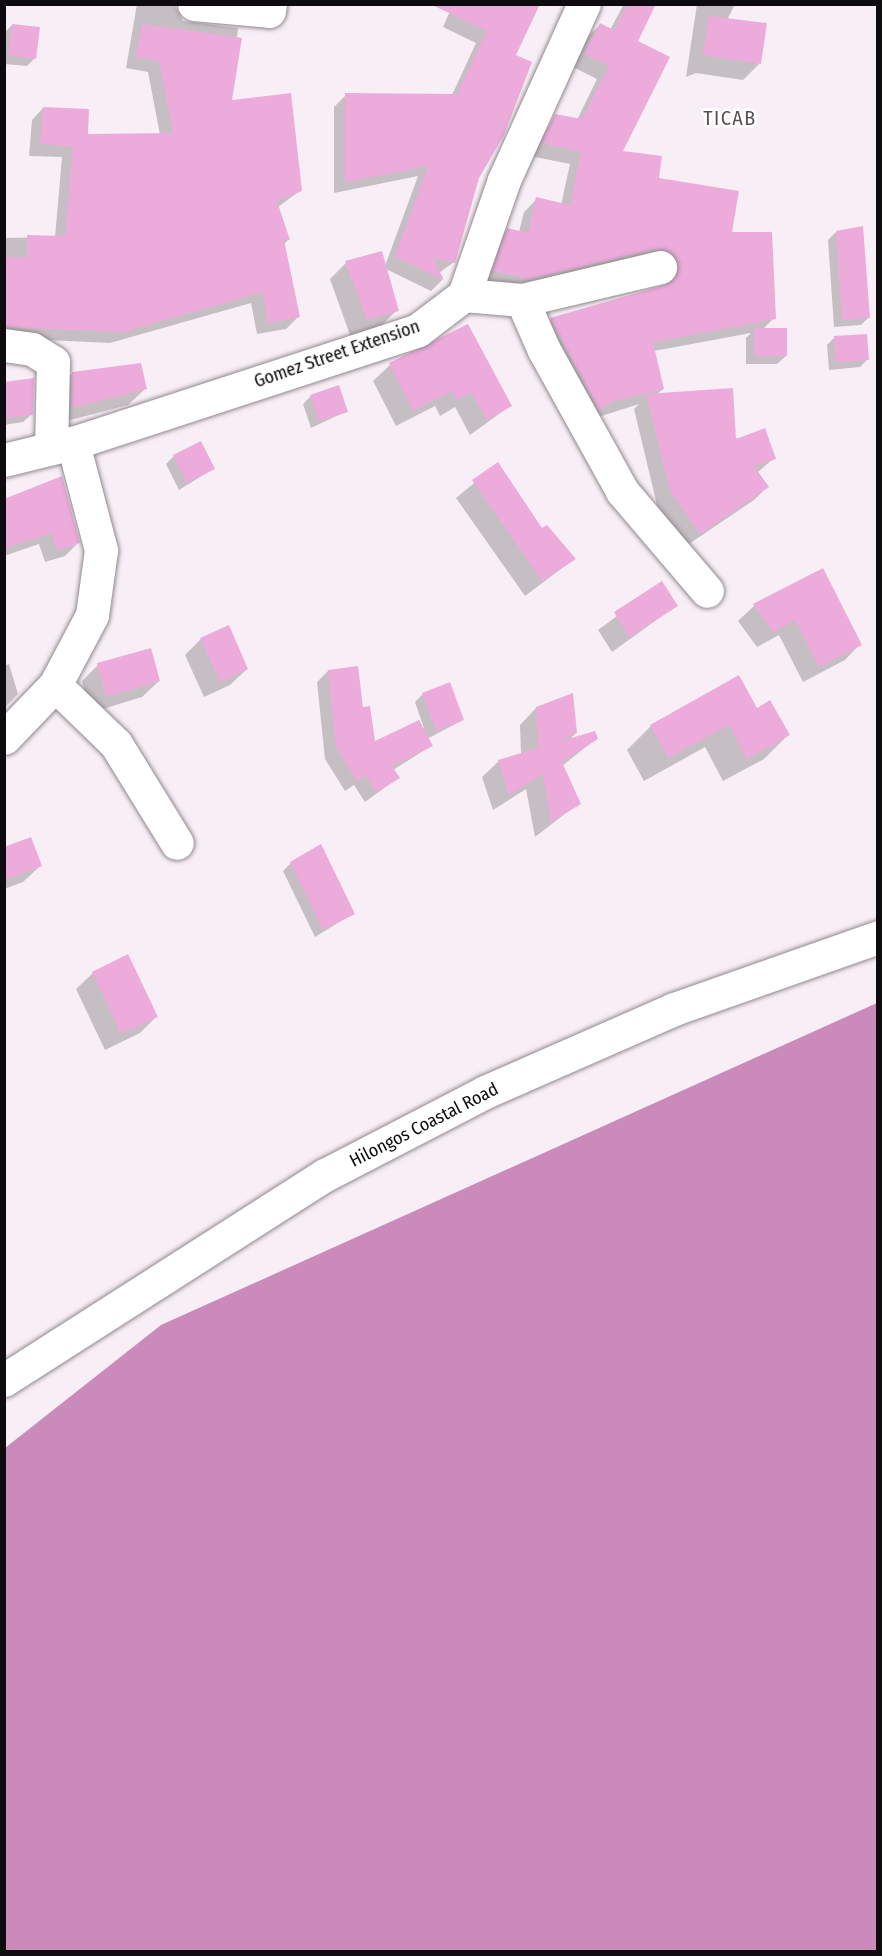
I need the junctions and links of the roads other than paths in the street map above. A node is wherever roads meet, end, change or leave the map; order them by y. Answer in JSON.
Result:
{"nodes":[{"id":1,"x":194,"y":4,"type":"edge"},
{"id":2,"x":270,"y":4,"type":"edge"},
{"id":3,"x":584,"y":4,"type":"edge"},
{"id":4,"x":660,"y":267,"type":"dead end"},
{"id":5,"x":464,"y":295,"type":"junction"},
{"id":6,"x":522,"y":300,"type":"junction"},
{"id":7,"x":4,"y":345,"type":"edge"},
{"id":8,"x":62,"y":446,"type":"junction"},
{"id":9,"x":4,"y":460,"type":"edge"},
{"id":10,"x":706,"y":591,"type":"dead end"},
{"id":11,"x":55,"y":685,"type":"junction"},
{"id":12,"x":4,"y":738,"type":"edge"},
{"id":13,"x":177,"y":843,"type":"dead end"},
{"id":14,"x":878,"y":937,"type":"edge"},
{"id":15,"x":4,"y":1380,"type":"edge"}],
"edges":[{"from":1,"to":2,"type":"street"},
{"from":3,"to":5,"type":"street"},
{"from":4,"to":6,"type":"street"},
{"from":5,"to":6,"type":"street"},
{"from":5,"to":8,"type":"street","name":"Gomez Street Extension"},
{"from":6,"to":10,"type":"street"},
{"from":7,"to":8,"type":"street"},
{"from":8,"to":9,"type":"street","name":"Gomez Street Extension"},
{"from":8,"to":11,"type":"street"},
{"from":11,"to":12,"type":"street"},
{"from":11,"to":13,"type":"street"},
{"from":14,"to":15,"type":"street","name":"Hilongos Coastal Road"}]}
